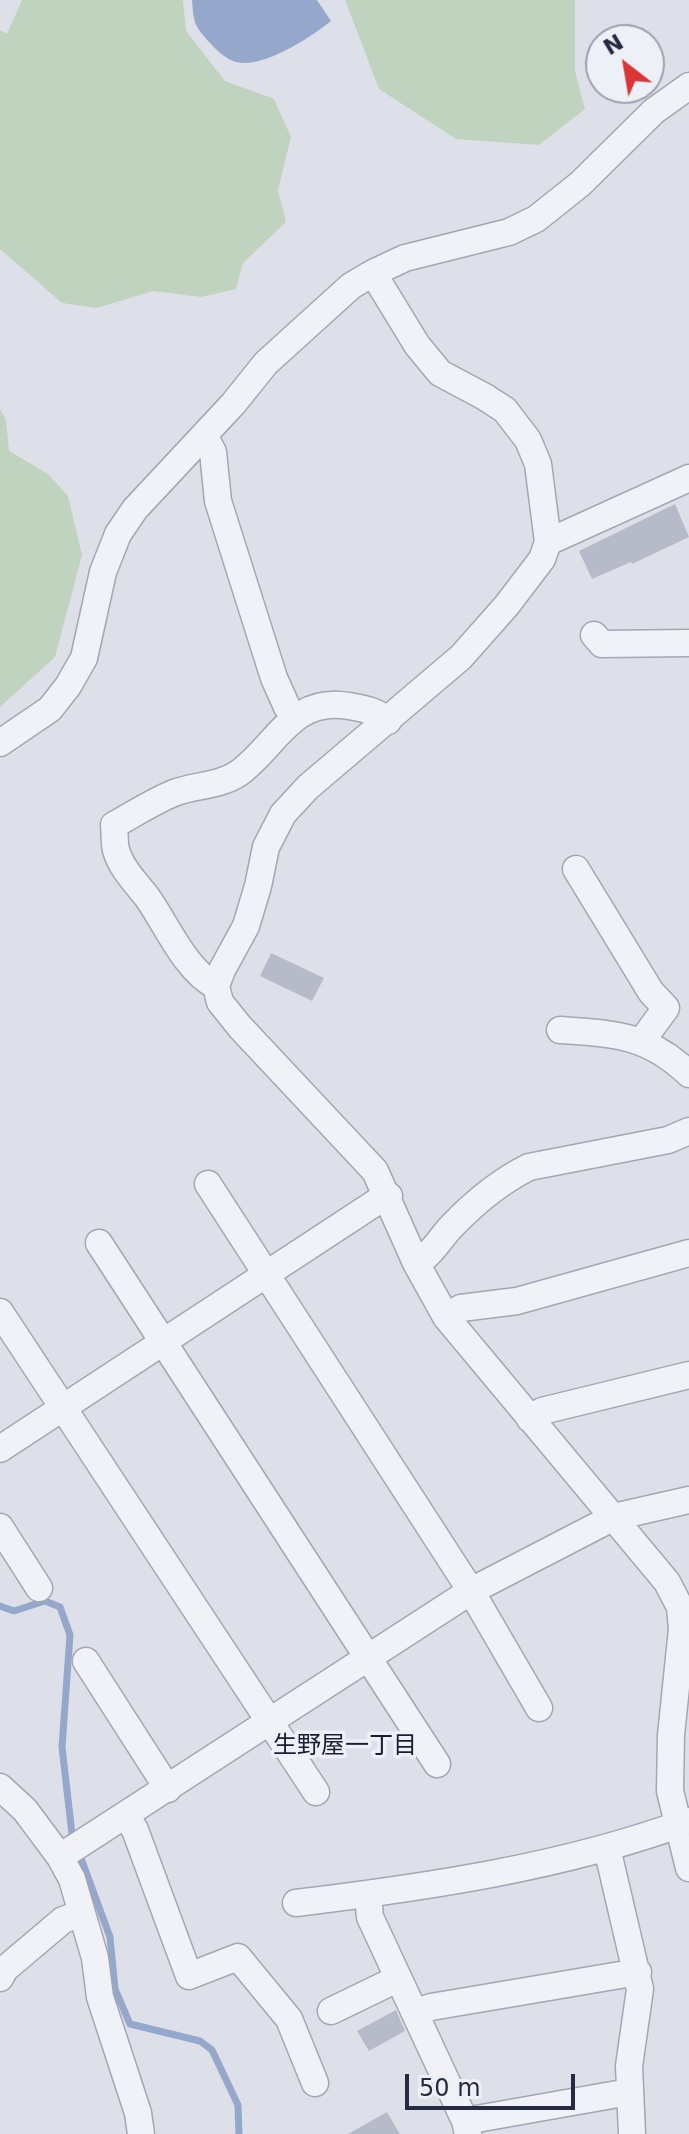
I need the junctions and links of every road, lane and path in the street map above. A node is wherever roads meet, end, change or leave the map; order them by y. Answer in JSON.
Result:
{"nodes":[{"id":1,"x":689,"y":86,"type":"edge"},
{"id":2,"x":373,"y":273,"type":"junction"},
{"id":3,"x":204,"y":435,"type":"junction"},
{"id":4,"x":689,"y":478,"type":"edge"},
{"id":5,"x":548,"y":542,"type":"junction"},
{"id":6,"x":594,"y":635,"type":"dead end"},
{"id":7,"x":689,"y":643,"type":"edge"},
{"id":8,"x":295,"y":717,"type":"junction"},
{"id":9,"x":388,"y":721,"type":"junction"},
{"id":10,"x":0,"y":743,"type":"edge"},
{"id":11,"x":576,"y":869,"type":"dead end"},
{"id":12,"x":216,"y":986,"type":"junction"},
{"id":13,"x":560,"y":1030,"type":"dead end"},
{"id":14,"x":641,"y":1042,"type":"junction"},
{"id":15,"x":689,"y":1074,"type":"edge"},
{"id":16,"x":689,"y":1131,"type":"edge"},
{"id":17,"x":208,"y":1184,"type":"dead end"},
{"id":18,"x":389,"y":1196,"type":"junction"},
{"id":19,"x":99,"y":1243,"type":"dead end"},
{"id":20,"x":689,"y":1253,"type":"edge"},
{"id":21,"x":416,"y":1263,"type":"junction"},
{"id":22,"x":265,"y":1274,"type":"junction"},
{"id":23,"x":0,"y":1312,"type":"edge"},
{"id":24,"x":446,"y":1317,"type":"junction"},
{"id":25,"x":162,"y":1342,"type":"junction"},
{"id":26,"x":689,"y":1375,"type":"edge"},
{"id":27,"x":62,"y":1407,"type":"junction"},
{"id":28,"x":530,"y":1419,"type":"junction"},
{"id":29,"x":0,"y":1449,"type":"edge"},
{"id":30,"x":689,"y":1500,"type":"edge"},
{"id":31,"x":614,"y":1517,"type":"junction"},
{"id":32,"x":0,"y":1527,"type":"edge"},
{"id":33,"x":39,"y":1588,"type":"dead end"},
{"id":34,"x":471,"y":1591,"type":"junction"},
{"id":35,"x":367,"y":1659,"type":"junction"},
{"id":36,"x":86,"y":1661,"type":"dead end"},
{"id":37,"x":682,"y":1686,"type":"edge"},
{"id":38,"x":539,"y":1708,"type":"dead end"},
{"id":39,"x":268,"y":1722,"type":"junction"},
{"id":40,"x":437,"y":1764,"type":"dead end"},
{"id":41,"x":0,"y":1787,"type":"edge"},
{"id":42,"x":168,"y":1789,"type":"junction"},
{"id":43,"x":316,"y":1792,"type":"dead end"},
{"id":44,"x":126,"y":1815,"type":"junction"},
{"id":45,"x":684,"y":1823,"type":"edge"},
{"id":46,"x":607,"y":1848,"type":"junction"},
{"id":47,"x":60,"y":1857,"type":"junction"},
{"id":48,"x":689,"y":1868,"type":"edge"},
{"id":49,"x":368,"y":1895,"type":"junction"},
{"id":50,"x":296,"y":1903,"type":"dead end"},
{"id":51,"x":82,"y":1913,"type":"junction"},
{"id":52,"x":638,"y":1972,"type":"junction"},
{"id":53,"x":0,"y":1978,"type":"edge"},
{"id":54,"x":397,"y":1979,"type":"junction"},
{"id":55,"x":331,"y":2011,"type":"dead end"},
{"id":56,"x":415,"y":2013,"type":"junction"},
{"id":57,"x":315,"y":2083,"type":"dead end"},
{"id":58,"x":629,"y":2092,"type":"junction"},
{"id":59,"x":466,"y":2127,"type":"edge"},
{"id":60,"x":141,"y":2134,"type":"edge"},
{"id":61,"x":632,"y":2134,"type":"edge"}],
"edges":[{"from":1,"to":2,"type":"street"},
{"from":2,"to":3,"type":"street"},
{"from":2,"to":5,"type":"street"},
{"from":3,"to":8,"type":"street"},
{"from":3,"to":10,"type":"street"},
{"from":4,"to":5,"type":"street"},
{"from":5,"to":9,"type":"street"},
{"from":6,"to":7,"type":"street"},
{"from":8,"to":9,"type":"street"},
{"from":8,"to":12,"type":"street"},
{"from":9,"to":12,"type":"street"},
{"from":11,"to":14,"type":"street"},
{"from":12,"to":18,"type":"street"},
{"from":13,"to":14,"type":"street"},
{"from":14,"to":15,"type":"street"},
{"from":16,"to":21,"type":"street"},
{"from":17,"to":22,"type":"street"},
{"from":18,"to":21,"type":"street"},
{"from":18,"to":22,"type":"street"},
{"from":19,"to":25,"type":"street"},
{"from":20,"to":24,"type":"street"},
{"from":21,"to":24,"type":"street"},
{"from":22,"to":25,"type":"street"},
{"from":22,"to":34,"type":"street"},
{"from":23,"to":27,"type":"street"},
{"from":24,"to":28,"type":"street"},
{"from":25,"to":27,"type":"street"},
{"from":25,"to":35,"type":"street"},
{"from":26,"to":28,"type":"street"},
{"from":27,"to":29,"type":"street"},
{"from":27,"to":39,"type":"street"},
{"from":28,"to":31,"type":"street"},
{"from":30,"to":31,"type":"street"},
{"from":31,"to":34,"type":"street"},
{"from":31,"to":37,"type":"street"},
{"from":32,"to":33,"type":"street"},
{"from":34,"to":35,"type":"street"},
{"from":34,"to":38,"type":"street"},
{"from":35,"to":39,"type":"street"},
{"from":35,"to":40,"type":"street"},
{"from":36,"to":42,"type":"street"},
{"from":37,"to":45,"type":"street"},
{"from":39,"to":42,"type":"street"},
{"from":39,"to":43,"type":"street"},
{"from":41,"to":47,"type":"street"},
{"from":42,"to":44,"type":"street"},
{"from":44,"to":47,"type":"street"},
{"from":44,"to":57,"type":"street"},
{"from":45,"to":46,"type":"street"},
{"from":45,"to":48,"type":"street"},
{"from":46,"to":49,"type":"street"},
{"from":46,"to":52,"type":"street"},
{"from":47,"to":51,"type":"street"},
{"from":49,"to":50,"type":"street"},
{"from":49,"to":54,"type":"street"},
{"from":51,"to":53,"type":"street"},
{"from":51,"to":60,"type":"street"},
{"from":52,"to":56,"type":"street"},
{"from":52,"to":58,"type":"street"},
{"from":54,"to":55,"type":"street"},
{"from":54,"to":56,"type":"street"},
{"from":56,"to":59,"type":"street"},
{"from":58,"to":59,"type":"street"},
{"from":58,"to":61,"type":"street"}]}
